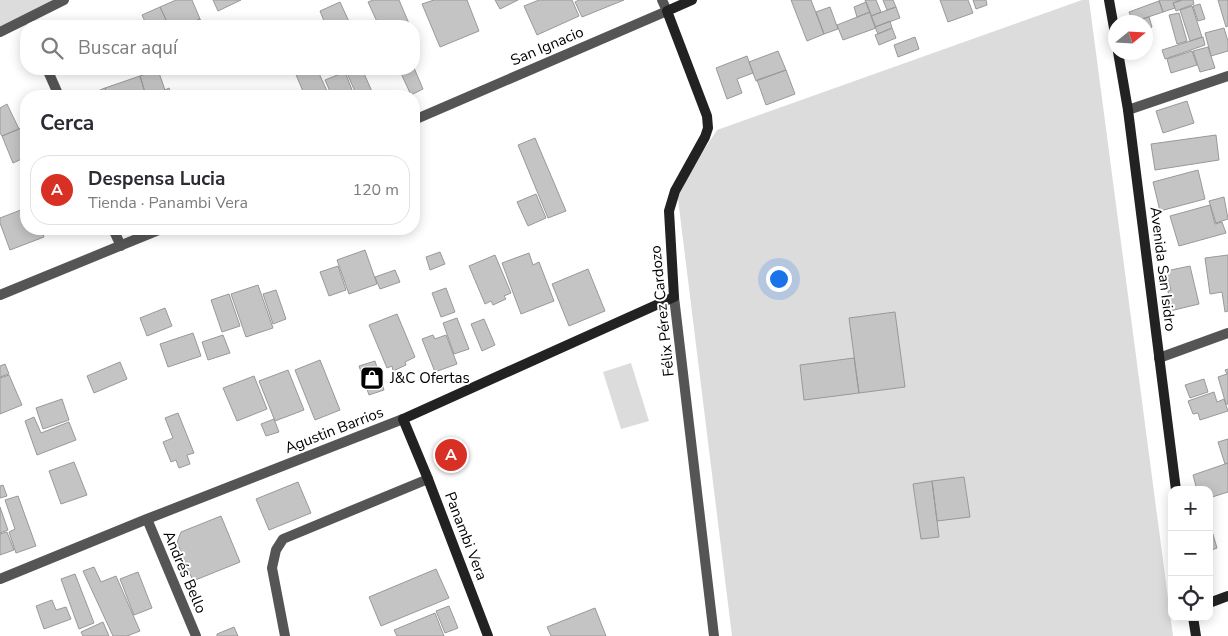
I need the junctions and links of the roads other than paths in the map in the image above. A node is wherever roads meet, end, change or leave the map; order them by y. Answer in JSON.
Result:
{"nodes":[{"id":1,"x":64,"y":0,"type":"edge"},
{"id":2,"x":662,"y":0,"type":"edge"},
{"id":3,"x":692,"y":0,"type":"edge"},
{"id":4,"x":1109,"y":0,"type":"edge"},
{"id":5,"x":667,"y":11,"type":"junction"},
{"id":6,"x":1112,"y":15,"type":"edge"},
{"id":7,"x":33,"y":20,"type":"edge"},
{"id":8,"x":20,"y":26,"type":"edge"},
{"id":9,"x":0,"y":32,"type":"edge"},
{"id":10,"x":1119,"y":60,"type":"edge"},
{"id":11,"x":50,"y":75,"type":"edge"},
{"id":12,"x":1228,"y":76,"type":"edge"},
{"id":13,"x":56,"y":90,"type":"edge"},
{"id":14,"x":1128,"y":110,"type":"junction"},
{"id":15,"x":420,"y":117,"type":"edge"},
{"id":16,"x":115,"y":235,"type":"edge"},
{"id":17,"x":147,"y":235,"type":"edge"},
{"id":18,"x":120,"y":246,"type":"junction"},
{"id":19,"x":0,"y":295,"type":"edge"},
{"id":20,"x":674,"y":297,"type":"junction"},
{"id":21,"x":1228,"y":333,"type":"edge"},
{"id":22,"x":1159,"y":358,"type":"junction"},
{"id":23,"x":403,"y":419,"type":"junction"},
{"id":24,"x":428,"y":479,"type":"junction"},
{"id":25,"x":1175,"y":486,"type":"edge"},
{"id":26,"x":147,"y":519,"type":"junction"},
{"id":27,"x":0,"y":579,"type":"edge"},
{"id":28,"x":1228,"y":596,"type":"edge"},
{"id":29,"x":1213,"y":602,"type":"edge"},
{"id":30,"x":1194,"y":621,"type":"edge"},
{"id":31,"x":196,"y":636,"type":"edge"},
{"id":32,"x":285,"y":636,"type":"edge"},
{"id":33,"x":488,"y":636,"type":"edge"},
{"id":34,"x":714,"y":636,"type":"edge"},
{"id":35,"x":1196,"y":636,"type":"edge"}],
"edges":[{"from":1,"to":7,"type":"street"},
{"from":2,"to":5,"type":"street","name":"Félix Pérez Cardozo"},
{"from":3,"to":5,"type":"street","name":"San Ignacio"},
{"from":4,"to":6,"type":"street"},
{"from":5,"to":15,"type":"street","name":"San Ignacio"},
{"from":5,"to":20,"type":"street","name":"Félix Pérez Cardozo"},
{"from":8,"to":9,"type":"street"},
{"from":10,"to":14,"type":"street","name":"Avenida San Isidro"},
{"from":11,"to":13,"type":"street"},
{"from":12,"to":14,"type":"street"},
{"from":14,"to":22,"type":"street","name":"Avenida San Isidro"},
{"from":16,"to":18,"type":"street"},
{"from":17,"to":18,"type":"street"},
{"from":18,"to":19,"type":"street"},
{"from":20,"to":23,"type":"street","name":"Agustin Barrios"},
{"from":20,"to":34,"type":"street","name":"Félix Pérez Cardozo"},
{"from":21,"to":22,"type":"street"},
{"from":22,"to":25,"type":"street","name":"Avenida San Isidro"},
{"from":23,"to":24,"type":"street","name":"Panambi Vera"},
{"from":23,"to":26,"type":"street","name":"Agustin Barrios"},
{"from":24,"to":32,"type":"street"},
{"from":24,"to":33,"type":"street","name":"Panambi Vera"},
{"from":26,"to":27,"type":"street","name":"Agustin Barrios"},
{"from":26,"to":31,"type":"street","name":"Andrés Bello"},
{"from":28,"to":29,"type":"street"},
{"from":30,"to":35,"type":"street"}]}
